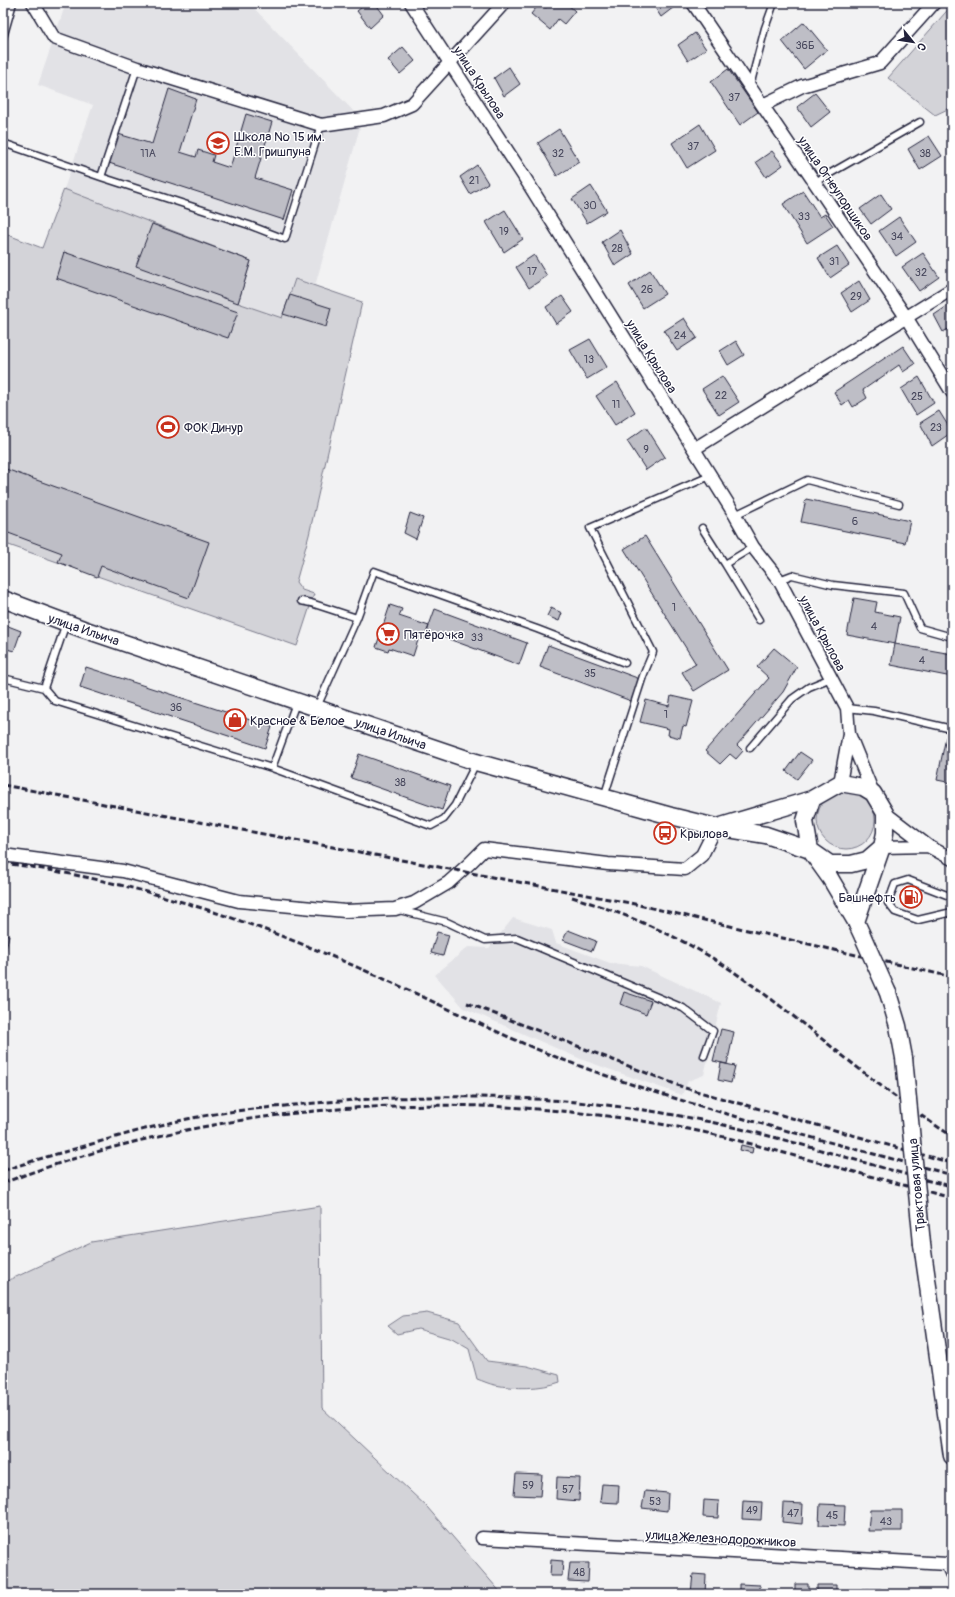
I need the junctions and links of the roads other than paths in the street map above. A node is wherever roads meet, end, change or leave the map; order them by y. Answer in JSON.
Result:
{"nodes":[{"id":1,"x":13,"y":3,"type":"edge"},
{"id":2,"x":33,"y":3,"type":"edge"},
{"id":3,"x":411,"y":3,"type":"edge"},
{"id":4,"x":504,"y":3,"type":"edge"},
{"id":5,"x":693,"y":3,"type":"edge"},
{"id":6,"x":774,"y":3,"type":"edge"},
{"id":7,"x":934,"y":3,"type":"edge"},
{"id":8,"x":3,"y":38,"type":"edge"},
{"id":9,"x":450,"y":62,"type":"junction"},
{"id":10,"x":137,"y":68,"type":"junction"},
{"id":11,"x":750,"y":86,"type":"junction"},
{"id":12,"x":763,"y":105,"type":"junction"},
{"id":13,"x":920,"y":122,"type":"dead end"},
{"id":14,"x":320,"y":125,"type":"junction"},
{"id":15,"x":3,"y":143,"type":"edge"},
{"id":16,"x":101,"y":177,"type":"junction"},
{"id":17,"x":815,"y":182,"type":"junction"},
{"id":18,"x":952,"y":289,"type":"edge"},
{"id":19,"x":906,"y":317,"type":"junction"},
{"id":20,"x":952,"y":392,"type":"edge"},
{"id":21,"x":694,"y":449,"type":"junction"},
{"id":22,"x":710,"y":476,"type":"junction"},
{"id":23,"x":898,"y":504,"type":"dead end"},
{"id":24,"x":735,"y":515,"type":"junction"},
{"id":25,"x":702,"y":528,"type":"dead end"},
{"id":26,"x":753,"y":546,"type":"junction"},
{"id":27,"x":725,"y":564,"type":"junction"},
{"id":28,"x":779,"y":580,"type":"junction"},
{"id":29,"x":3,"y":599,"type":"edge"},
{"id":30,"x":301,"y":601,"type":"dead end"},
{"id":31,"x":357,"y":618,"type":"junction"},
{"id":32,"x":759,"y":620,"type":"dead end"},
{"id":33,"x":66,"y":623,"type":"junction"},
{"id":34,"x":952,"y":637,"type":"edge"},
{"id":35,"x":625,"y":663,"type":"dead end"},
{"id":36,"x":3,"y":678,"type":"edge"},
{"id":37,"x":831,"y":678,"type":"junction"},
{"id":38,"x":44,"y":688,"type":"junction"},
{"id":39,"x":296,"y":701,"type":"junction"},
{"id":40,"x":317,"y":707,"type":"junction"},
{"id":41,"x":848,"y":708,"type":"junction"},
{"id":42,"x":952,"y":729,"type":"edge"},
{"id":43,"x":849,"y":734,"type":"junction"},
{"id":44,"x":750,"y":748,"type":"dead end"},
{"id":45,"x":476,"y":762,"type":"junction"},
{"id":46,"x":272,"y":768,"type":"junction"},
{"id":47,"x":840,"y":783,"type":"junction"},
{"id":48,"x":873,"y":793,"type":"junction"},
{"id":49,"x":604,"y":797,"type":"junction"},
{"id":50,"x":812,"y":800,"type":"junction"},
{"id":51,"x":884,"y":813,"type":"junction"},
{"id":52,"x":716,"y":827,"type":"junction"},
{"id":53,"x":928,"y":846,"type":"junction"},
{"id":54,"x":882,"y":848,"type":"junction"},
{"id":55,"x":810,"y":850,"type":"junction"},
{"id":56,"x":3,"y":855,"type":"edge"},
{"id":57,"x":952,"y":859,"type":"edge"},
{"id":58,"x":952,"y":896,"type":"edge"},
{"id":59,"x":395,"y":910,"type":"junction"},
{"id":60,"x":952,"y":912,"type":"edge"},
{"id":61,"x":856,"y":922,"type":"junction"},
{"id":62,"x":704,"y":1056,"type":"dead end"},
{"id":63,"x":952,"y":1456,"type":"edge"},
{"id":64,"x":482,"y":1538,"type":"dead end"},
{"id":65,"x":952,"y":1575,"type":"edge"}],
"edges":[{"from":1,"to":8,"type":"lane"},
{"from":2,"to":10,"type":"street"},
{"from":3,"to":9,"type":"street","name":"улица Крылова"},
{"from":4,"to":9,"type":"street"},
{"from":5,"to":11,"type":"street","name":"улица Огнеупорщиков"},
{"from":6,"to":11,"type":"lane"},
{"from":7,"to":12,"type":"street"},
{"from":9,"to":14,"type":"street"},
{"from":9,"to":21,"type":"street","name":"улица Крылова"},
{"from":10,"to":14,"type":"street"},
{"from":10,"to":16,"type":"lane"},
{"from":11,"to":12,"type":"street","name":"улица Огнеупорщиков"},
{"from":12,"to":17,"type":"street","name":"улица Огнеупорщиков"},
{"from":13,"to":17,"type":"lane"},
{"from":14,"to":16,"type":"lane"},
{"from":15,"to":16,"type":"lane"},
{"from":17,"to":19,"type":"street","name":"улица Огнеупорщиков"},
{"from":18,"to":19,"type":"street"},
{"from":19,"to":20,"type":"street","name":"улица Огнеупорщиков"},
{"from":19,"to":21,"type":"street"},
{"from":21,"to":22,"type":"street","name":"улица Крылова"},
{"from":22,"to":24,"type":"street","name":"улица Крылова"},
{"from":22,"to":49,"type":"lane"},
{"from":23,"to":24,"type":"lane"},
{"from":24,"to":26,"type":"street","name":"улица Крылова"},
{"from":25,"to":27,"type":"lane"},
{"from":26,"to":27,"type":"lane"},
{"from":26,"to":28,"type":"street","name":"улица Крылова"},
{"from":27,"to":32,"type":"lane"},
{"from":28,"to":34,"type":"lane"},
{"from":28,"to":37,"type":"street","name":"улица Крылова"},
{"from":29,"to":33,"type":"street","name":"улица Ильича"},
{"from":30,"to":31,"type":"lane"},
{"from":31,"to":35,"type":"lane"},
{"from":31,"to":40,"type":"lane"},
{"from":33,"to":38,"type":"lane"},
{"from":33,"to":39,"type":"street","name":"улица Ильича"},
{"from":36,"to":38,"type":"lane"},
{"from":37,"to":41,"type":"street","name":"улица Крылова"},
{"from":37,"to":44,"type":"lane"},
{"from":38,"to":46,"type":"lane"},
{"from":39,"to":40,"type":"street","name":"улица Ильича"},
{"from":39,"to":46,"type":"lane"},
{"from":40,"to":45,"type":"street","name":"улица Ильича"},
{"from":41,"to":42,"type":"lane"},
{"from":41,"to":43,"type":"street","name":"улица Крылова"},
{"from":43,"to":47,"type":"street"},
{"from":43,"to":48,"type":"street"},
{"from":45,"to":46,"type":"lane"},
{"from":45,"to":49,"type":"street","name":"улица Ильича"},
{"from":47,"to":48,"type":"street"},
{"from":47,"to":50,"type":"street"},
{"from":48,"to":51,"type":"street"},
{"from":49,"to":52,"type":"street","name":"улица Ильича"},
{"from":50,"to":52,"type":"street","name":"улица Ильича"},
{"from":50,"to":55,"type":"street"},
{"from":51,"to":53,"type":"street"},
{"from":51,"to":54,"type":"street"},
{"from":52,"to":55,"type":"street","name":"улица Ильича"},
{"from":52,"to":59,"type":"street"},
{"from":53,"to":54,"type":"street"},
{"from":53,"to":57,"type":"street"},
{"from":54,"to":55,"type":"street"},
{"from":54,"to":61,"type":"street"},
{"from":55,"to":61,"type":"street","name":"Трактовая улица"},
{"from":56,"to":59,"type":"street"},
{"from":58,"to":60,"type":"lane"},
{"from":59,"to":62,"type":"lane"},
{"from":61,"to":63,"type":"street","name":"Трактовая улица","bridge":true},
{"from":64,"to":65,"type":"street","name":"улица Железнодорожников"}]}
